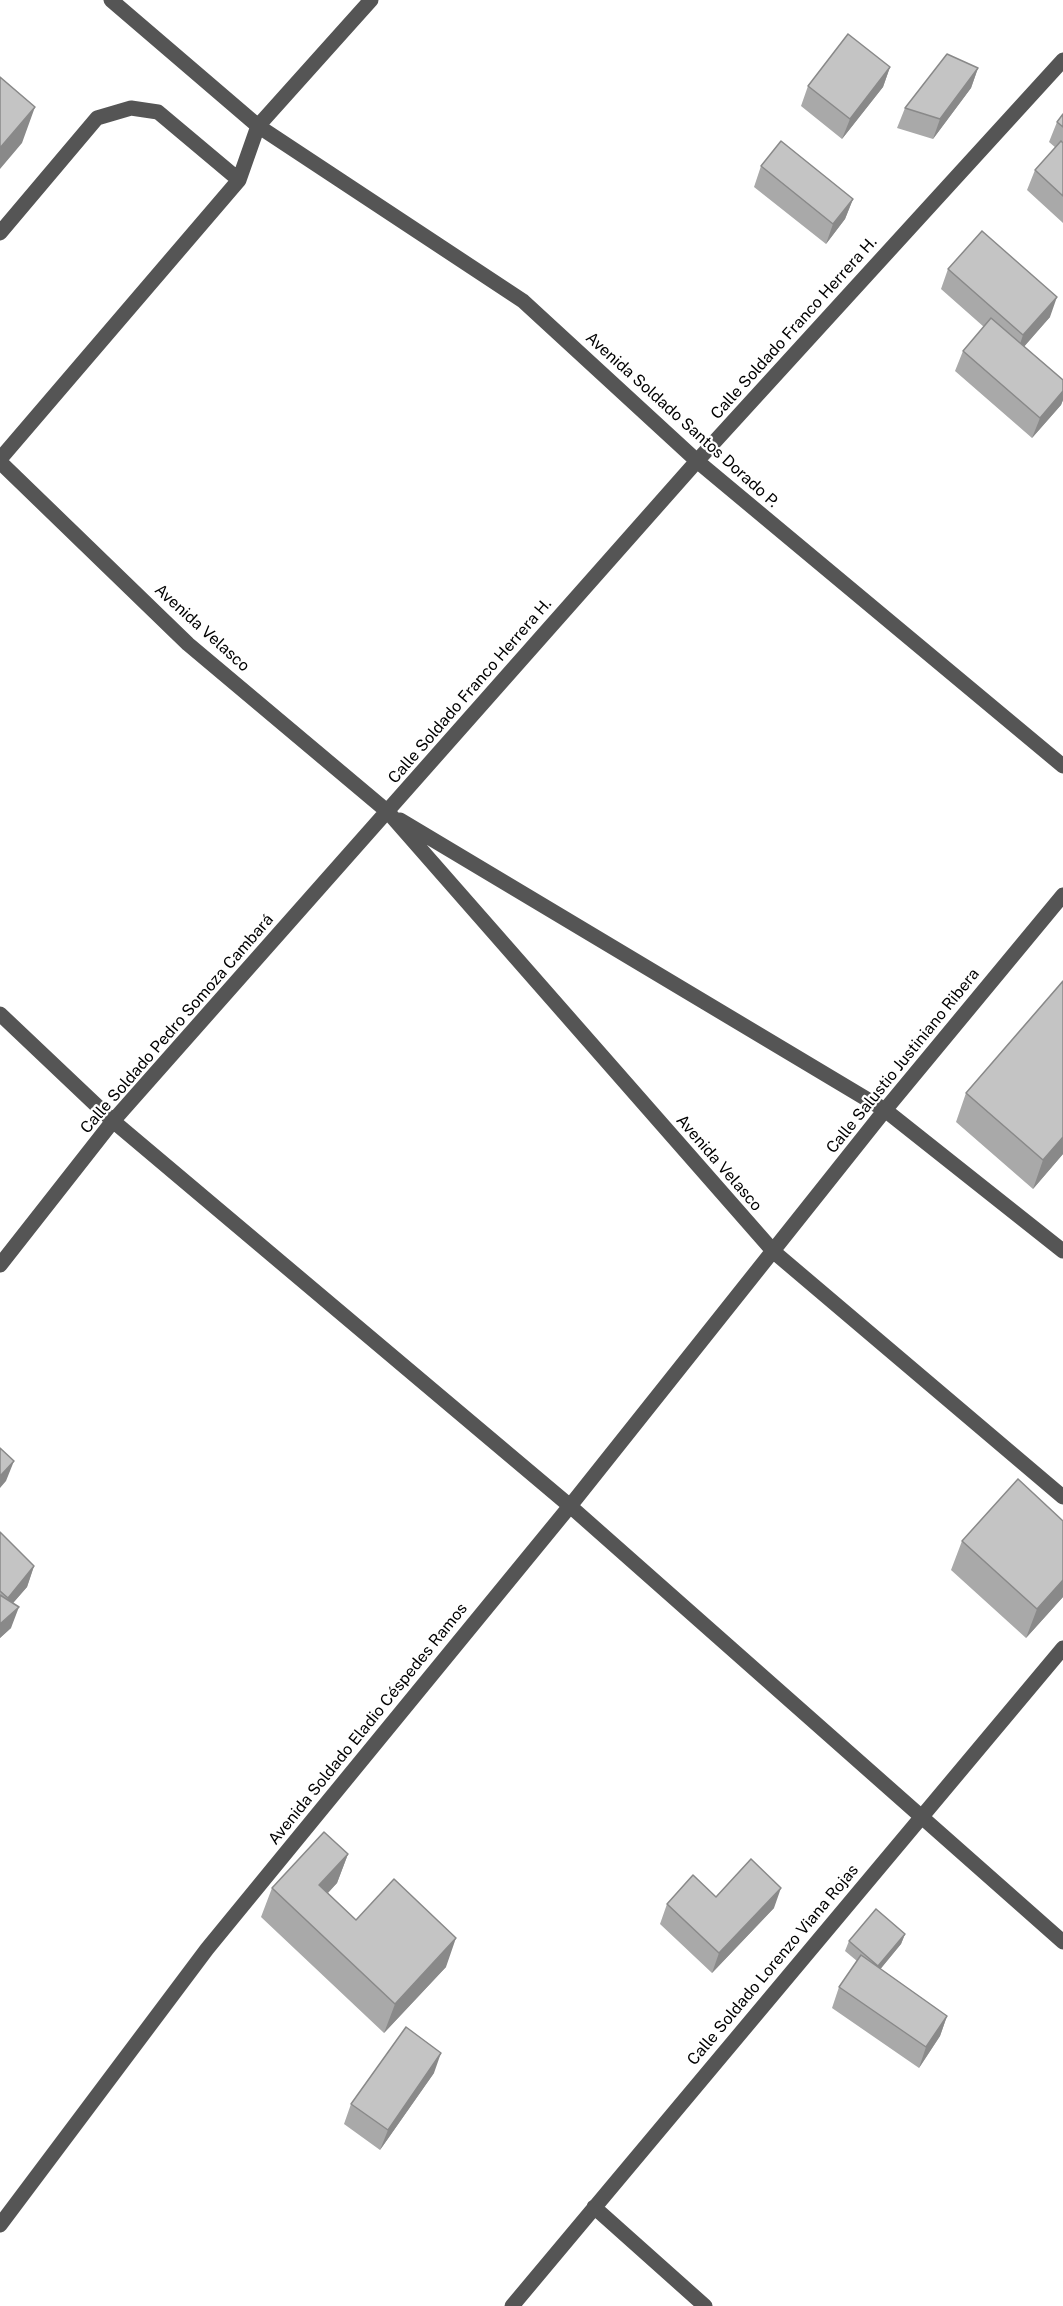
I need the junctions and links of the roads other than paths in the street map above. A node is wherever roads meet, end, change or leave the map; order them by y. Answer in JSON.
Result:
{"nodes":[{"id":1,"x":111,"y":0,"type":"edge"},
{"id":2,"x":371,"y":0,"type":"edge"},
{"id":3,"x":1063,"y":60,"type":"edge"},
{"id":4,"x":258,"y":126,"type":"junction"},
{"id":5,"x":239,"y":180,"type":"junction"},
{"id":6,"x":0,"y":233,"type":"edge"},
{"id":7,"x":0,"y":461,"type":"edge"},
{"id":8,"x":697,"y":461,"type":"junction"},
{"id":9,"x":1063,"y":766,"type":"edge"},
{"id":10,"x":388,"y":812,"type":"junction"},
{"id":11,"x":1063,"y":895,"type":"edge"},
{"id":12,"x":0,"y":1014,"type":"edge"},
{"id":13,"x":885,"y":1110,"type":"junction"},
{"id":14,"x":113,"y":1121,"type":"junction"},
{"id":15,"x":1063,"y":1251,"type":"edge"},
{"id":16,"x":774,"y":1252,"type":"junction"},
{"id":17,"x":0,"y":1265,"type":"edge"},
{"id":18,"x":1063,"y":1497,"type":"edge"},
{"id":19,"x":570,"y":1506,"type":"junction"},
{"id":20,"x":1063,"y":1648,"type":"edge"},
{"id":21,"x":921,"y":1816,"type":"junction"},
{"id":22,"x":1063,"y":1942,"type":"edge"},
{"id":23,"x":594,"y":2207,"type":"junction"},
{"id":24,"x":0,"y":2225,"type":"edge"},
{"id":25,"x":512,"y":2306,"type":"edge"},
{"id":26,"x":705,"y":2306,"type":"edge"}],
"edges":[{"from":1,"to":4,"type":"street","name":"Avenida Soldado Santos Dorado P."},
{"from":2,"to":4,"type":"street"},
{"from":3,"to":8,"type":"street","name":"Calle Soldado Franco Herrera H."},
{"from":4,"to":5,"type":"street"},
{"from":4,"to":8,"type":"street","name":"Avenida Soldado Santos Dorado P."},
{"from":5,"to":6,"type":"street"},
{"from":5,"to":7,"type":"street"},
{"from":7,"to":10,"type":"street","name":"Avenida Velasco"},
{"from":8,"to":9,"type":"street","name":"Avenida Soldado Santos Dorado P."},
{"from":8,"to":10,"type":"street","name":"Calle Soldado Franco Herrera H."},
{"from":10,"to":13,"type":"street","name":"Avenida Velasco"},
{"from":10,"to":14,"type":"street","name":"Calle Soldado Pedro Somoza Cambará"},
{"from":10,"to":16,"type":"street","name":"Avenida Velasco"},
{"from":11,"to":13,"type":"street","name":"Calle Salustio Justiniano Ribera"},
{"from":12,"to":14,"type":"street"},
{"from":13,"to":15,"type":"street","name":"Avenida Velasco"},
{"from":13,"to":16,"type":"street","name":"Calle Salustio Justiniano Ribera"},
{"from":14,"to":17,"type":"street","name":"Calle Soldado Pedro Somoza Cambará"},
{"from":14,"to":19,"type":"street"},
{"from":16,"to":18,"type":"street","name":"Avenida Velasco"},
{"from":16,"to":19,"type":"street","name":"Avenida Soldado Eladio Céspedes Ramos"},
{"from":19,"to":21,"type":"street"},
{"from":19,"to":24,"type":"street","name":"Avenida Soldado Eladio Céspedes Ramos"},
{"from":20,"to":21,"type":"street","name":"Calle Soldado Lorenzo Viana Rojas"},
{"from":21,"to":22,"type":"street"},
{"from":21,"to":23,"type":"street","name":"Calle Soldado Lorenzo Viana Rojas"},
{"from":23,"to":25,"type":"street","name":"Calle Soldado Lorenzo Viana Rojas"},
{"from":23,"to":26,"type":"street"}]}
